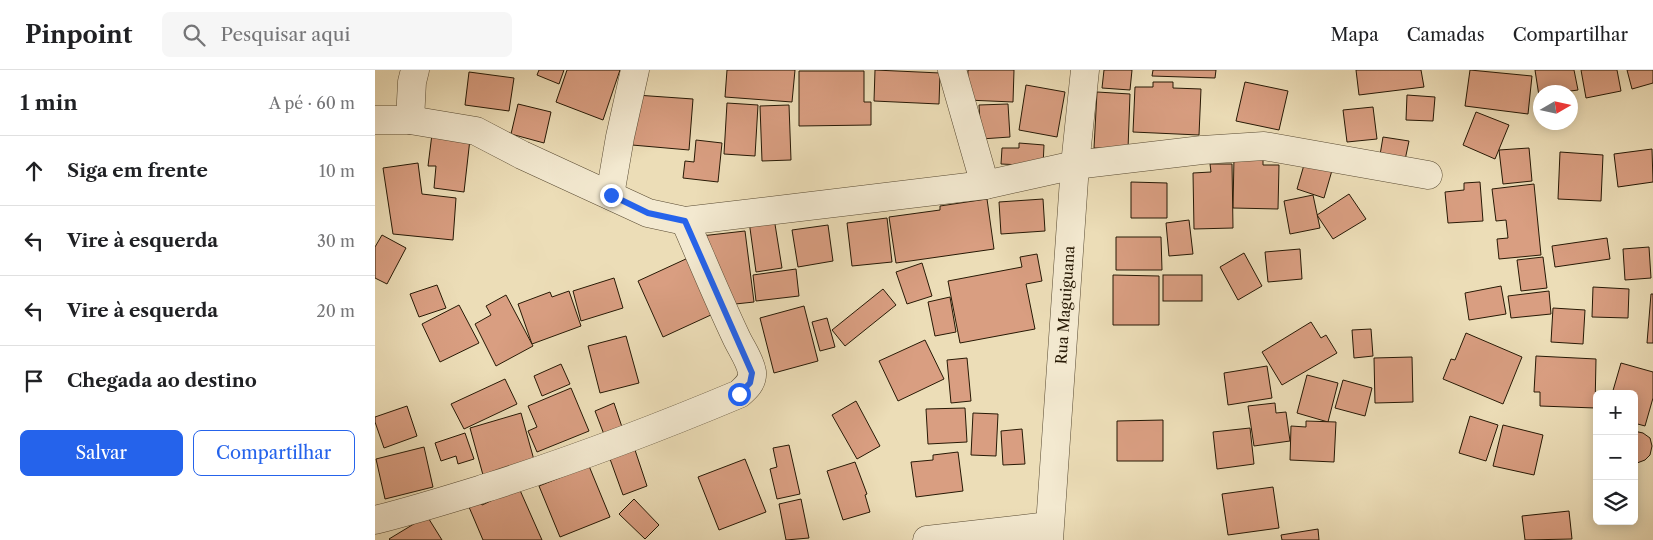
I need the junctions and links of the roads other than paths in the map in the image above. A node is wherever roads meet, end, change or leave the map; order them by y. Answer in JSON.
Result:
{"nodes":[{"id":1,"x":415,"y":70,"type":"edge"},
{"id":2,"x":635,"y":70,"type":"edge"},
{"id":3,"x":952,"y":70,"type":"edge"},
{"id":4,"x":1085,"y":70,"type":"edge"},
{"id":5,"x":375,"y":120,"type":"edge"},
{"id":6,"x":410,"y":120,"type":"junction"},
{"id":7,"x":1075,"y":165,"type":"junction"},
{"id":8,"x":1428,"y":175,"type":"dead end"},
{"id":9,"x":985,"y":185,"type":"junction"},
{"id":10,"x":611,"y":195,"type":"junction"},
{"id":11,"x":685,"y":221,"type":"junction"},
{"id":12,"x":375,"y":520,"type":"edge"},
{"id":13,"x":1049,"y":533,"type":"edge"},
{"id":14,"x":927,"y":540,"type":"edge"}],
"edges":[{"from":1,"to":6,"type":"street"},
{"from":2,"to":10,"type":"street"},
{"from":3,"to":9,"type":"street"},
{"from":4,"to":7,"type":"street","name":"Rua Maguiguana"},
{"from":5,"to":6,"type":"street"},
{"from":6,"to":10,"type":"street"},
{"from":7,"to":8,"type":"street"},
{"from":7,"to":9,"type":"street"},
{"from":7,"to":13,"type":"street","name":"Rua Maguiguana"},
{"from":9,"to":11,"type":"street"},
{"from":10,"to":11,"type":"street"},
{"from":11,"to":12,"type":"street"},
{"from":13,"to":14,"type":"street"}]}
